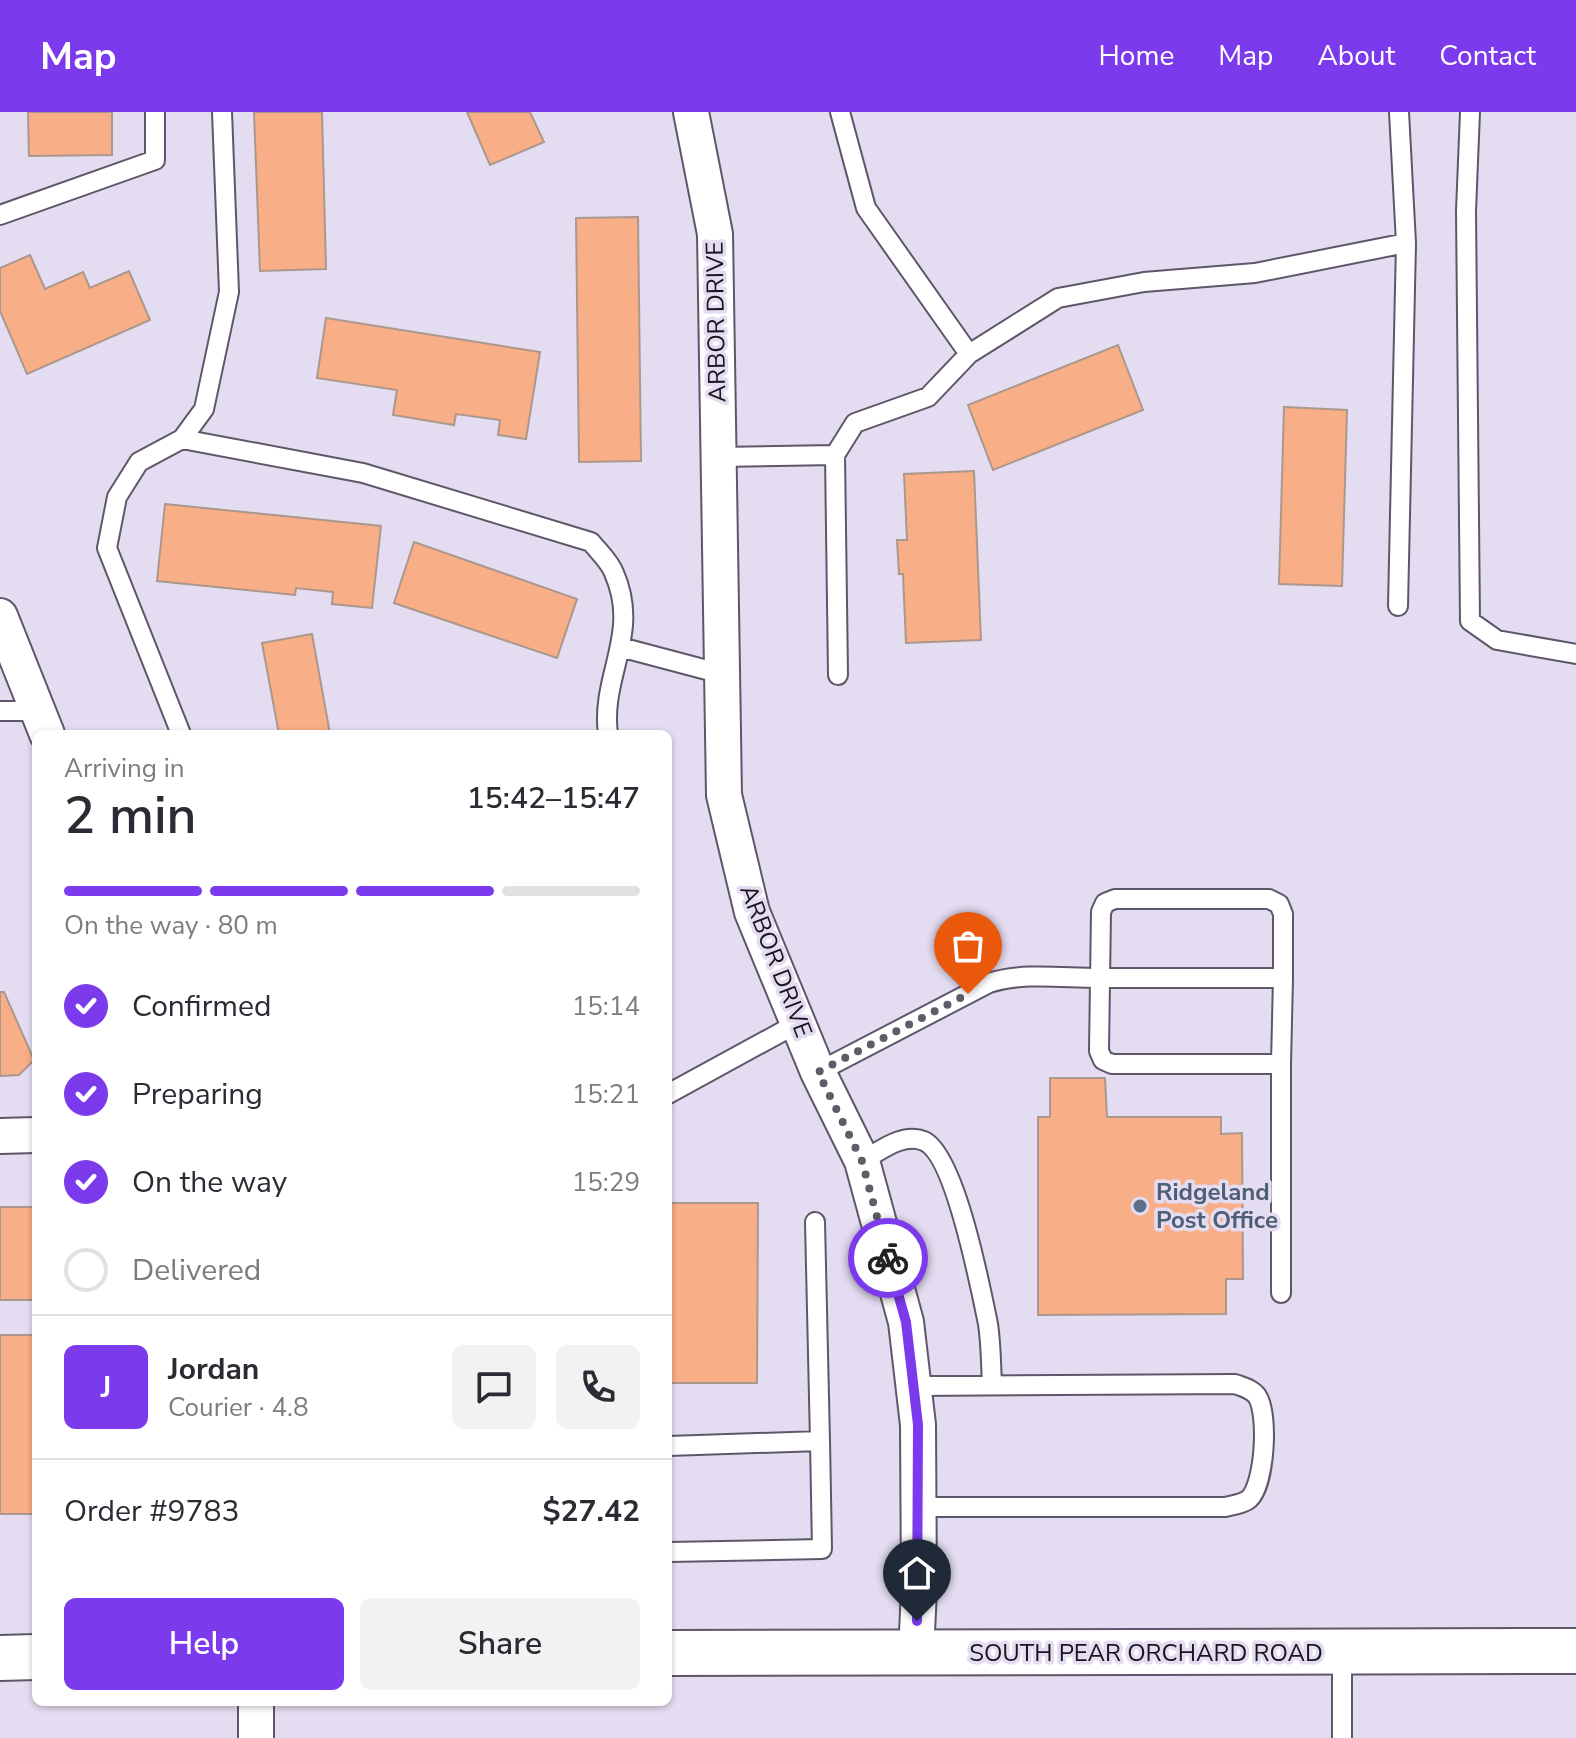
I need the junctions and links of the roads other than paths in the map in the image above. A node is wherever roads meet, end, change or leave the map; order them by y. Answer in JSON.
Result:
{"nodes":[{"id":1,"x":155,"y":112,"type":"edge"},
{"id":2,"x":222,"y":112,"type":"edge"},
{"id":3,"x":691,"y":112,"type":"edge"},
{"id":4,"x":840,"y":112,"type":"edge"},
{"id":5,"x":1399,"y":112,"type":"edge"},
{"id":6,"x":1470,"y":112,"type":"edge"},
{"id":7,"x":0,"y":215,"type":"edge"},
{"id":8,"x":1406,"y":243,"type":"junction"},
{"id":9,"x":969,"y":354,"type":"junction"},
{"id":10,"x":182,"y":439,"type":"junction"},
{"id":11,"x":835,"y":455,"type":"junction"},
{"id":12,"x":719,"y":457,"type":"junction"},
{"id":13,"x":1398,"y":606,"type":"dead end"},
{"id":14,"x":0,"y":616,"type":"edge"},
{"id":15,"x":620,"y":647,"type":"junction"},
{"id":16,"x":1576,"y":654,"type":"edge"},
{"id":17,"x":722,"y":674,"type":"junction"},
{"id":18,"x":838,"y":675,"type":"dead end"},
{"id":19,"x":0,"y":711,"type":"edge"},
{"id":20,"x":42,"y":722,"type":"edge"},
{"id":21,"x":179,"y":730,"type":"edge"},
{"id":22,"x":607,"y":730,"type":"edge"},
{"id":23,"x":1100,"y":978,"type":"junction"},
{"id":24,"x":1283,"y":978,"type":"junction"},
{"id":25,"x":798,"y":1023,"type":"junction"},
{"id":26,"x":1281,"y":1064,"type":"junction"},
{"id":27,"x":818,"y":1072,"type":"junction"},
{"id":28,"x":672,"y":1092,"type":"edge"},
{"id":29,"x":32,"y":1135,"type":"edge"},
{"id":30,"x":0,"y":1136,"type":"edge"},
{"id":31,"x":862,"y":1161,"type":"junction"},
{"id":32,"x":815,"y":1222,"type":"dead end"},
{"id":33,"x":1281,"y":1293,"type":"dead end"},
{"id":34,"x":992,"y":1385,"type":"junction"},
{"id":35,"x":913,"y":1386,"type":"junction"},
{"id":36,"x":820,"y":1441,"type":"junction"},
{"id":37,"x":672,"y":1446,"type":"edge"},
{"id":38,"x":918,"y":1507,"type":"junction"},
{"id":39,"x":672,"y":1552,"type":"edge"},
{"id":40,"x":1576,"y":1651,"type":"edge"},
{"id":41,"x":672,"y":1653,"type":"edge"},
{"id":42,"x":916,"y":1653,"type":"junction"},
{"id":43,"x":1342,"y":1653,"type":"junction"},
{"id":44,"x":32,"y":1657,"type":"edge"},
{"id":45,"x":0,"y":1658,"type":"edge"},
{"id":46,"x":256,"y":1706,"type":"edge"},
{"id":47,"x":256,"y":1738,"type":"edge"},
{"id":48,"x":1342,"y":1738,"type":"edge"}],
"edges":[{"from":1,"to":7,"type":"lane"},
{"from":2,"to":10,"type":"lane"},
{"from":3,"to":12,"type":"street","name":"ARBOR DRIVE"},
{"from":4,"to":9,"type":"lane"},
{"from":5,"to":8,"type":"lane"},
{"from":6,"to":16,"type":"lane"},
{"from":8,"to":9,"type":"lane"},
{"from":8,"to":13,"type":"lane"},
{"from":9,"to":11,"type":"lane"},
{"from":10,"to":15,"type":"lane"},
{"from":10,"to":21,"type":"lane"},
{"from":11,"to":12,"type":"lane"},
{"from":11,"to":18,"type":"lane"},
{"from":12,"to":17,"type":"street","name":"ARBOR DRIVE"},
{"from":14,"to":20,"type":"street"},
{"from":15,"to":17,"type":"lane"},
{"from":15,"to":22,"type":"lane"},
{"from":17,"to":25,"type":"street","name":"ARBOR DRIVE"},
{"from":19,"to":20,"type":"lane"},
{"from":23,"to":24,"type":"lane"},
{"from":23,"to":24,"type":"lane"},
{"from":23,"to":26,"type":"lane"},
{"from":23,"to":27,"type":"lane"},
{"from":24,"to":26,"type":"lane"},
{"from":25,"to":27,"type":"street","name":"ARBOR DRIVE"},
{"from":25,"to":28,"type":"lane"},
{"from":26,"to":33,"type":"lane"},
{"from":27,"to":31,"type":"street","name":"ARBOR DRIVE"},
{"from":29,"to":30,"type":"street"},
{"from":31,"to":34,"type":"lane"},
{"from":31,"to":35,"type":"street","name":"ARBOR DRIVE"},
{"from":32,"to":36,"type":"lane"},
{"from":34,"to":35,"type":"lane"},
{"from":34,"to":38,"type":"lane"},
{"from":35,"to":38,"type":"street","name":"ARBOR DRIVE"},
{"from":36,"to":37,"type":"lane"},
{"from":36,"to":39,"type":"lane"},
{"from":38,"to":42,"type":"street","name":"ARBOR DRIVE"},
{"from":40,"to":43,"type":"street","name":"SOUTH PEAR ORCHARD ROAD"},
{"from":41,"to":42,"type":"street","name":"SOUTH PEAR ORCHARD ROAD"},
{"from":42,"to":43,"type":"street","name":"SOUTH PEAR ORCHARD ROAD"},
{"from":43,"to":48,"type":"lane"},
{"from":44,"to":45,"type":"street"},
{"from":46,"to":47,"type":"street"}]}
